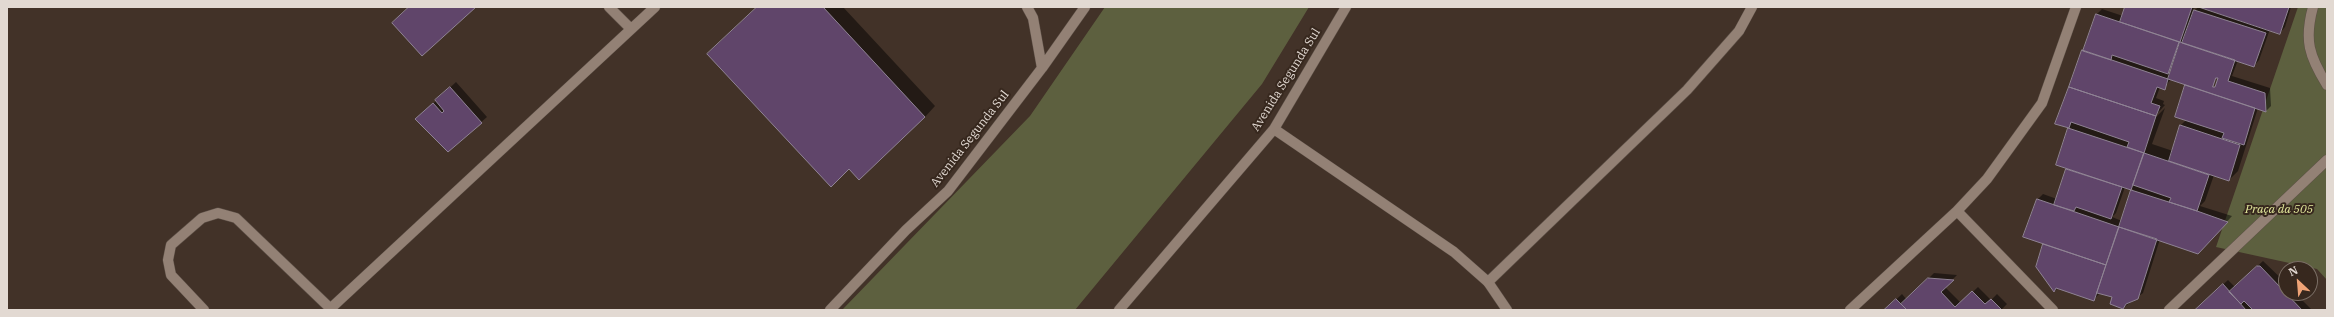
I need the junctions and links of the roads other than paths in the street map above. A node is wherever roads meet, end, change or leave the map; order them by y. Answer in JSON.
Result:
{"nodes":[{"id":1,"x":609,"y":7,"type":"edge"},
{"id":2,"x":655,"y":7,"type":"edge"},
{"id":3,"x":1027,"y":7,"type":"edge"},
{"id":4,"x":1085,"y":7,"type":"edge"},
{"id":5,"x":1346,"y":7,"type":"edge"},
{"id":6,"x":1752,"y":7,"type":"edge"},
{"id":7,"x":2076,"y":7,"type":"edge"},
{"id":8,"x":2313,"y":7,"type":"edge"},
{"id":9,"x":631,"y":29,"type":"junction"},
{"id":10,"x":1042,"y":68,"type":"junction"},
{"id":11,"x":2327,"y":85,"type":"edge"},
{"id":12,"x":1274,"y":129,"type":"junction"},
{"id":13,"x":2327,"y":160,"type":"edge"},
{"id":14,"x":1957,"y":211,"type":"junction"},
{"id":15,"x":1488,"y":282,"type":"junction"},
{"id":16,"x":331,"y":309,"type":"edge"},
{"id":17,"x":204,"y":310,"type":"edge"},
{"id":18,"x":830,"y":310,"type":"edge"},
{"id":19,"x":1119,"y":310,"type":"edge"},
{"id":20,"x":1507,"y":310,"type":"edge"},
{"id":21,"x":1850,"y":310,"type":"edge"},
{"id":22,"x":2053,"y":310,"type":"edge"},
{"id":23,"x":2169,"y":310,"type":"edge"}],
"edges":[{"from":1,"to":9,"type":"street"},
{"from":2,"to":9,"type":"street"},
{"from":3,"to":10,"type":"street"},
{"from":4,"to":10,"type":"street","name":"Avenida Segunda Sul"},
{"from":5,"to":12,"type":"street","name":"Avenida Segunda Sul"},
{"from":6,"to":15,"type":"street"},
{"from":7,"to":14,"type":"street"},
{"from":8,"to":11,"type":"street"},
{"from":9,"to":16,"type":"street"},
{"from":10,"to":18,"type":"street","name":"Avenida Segunda Sul"},
{"from":12,"to":15,"type":"street"},
{"from":12,"to":19,"type":"street","name":"Avenida Segunda Sul"},
{"from":13,"to":23,"type":"street"},
{"from":14,"to":21,"type":"street"},
{"from":14,"to":22,"type":"street"},
{"from":15,"to":20,"type":"street"},
{"from":16,"to":17,"type":"street"}]}
